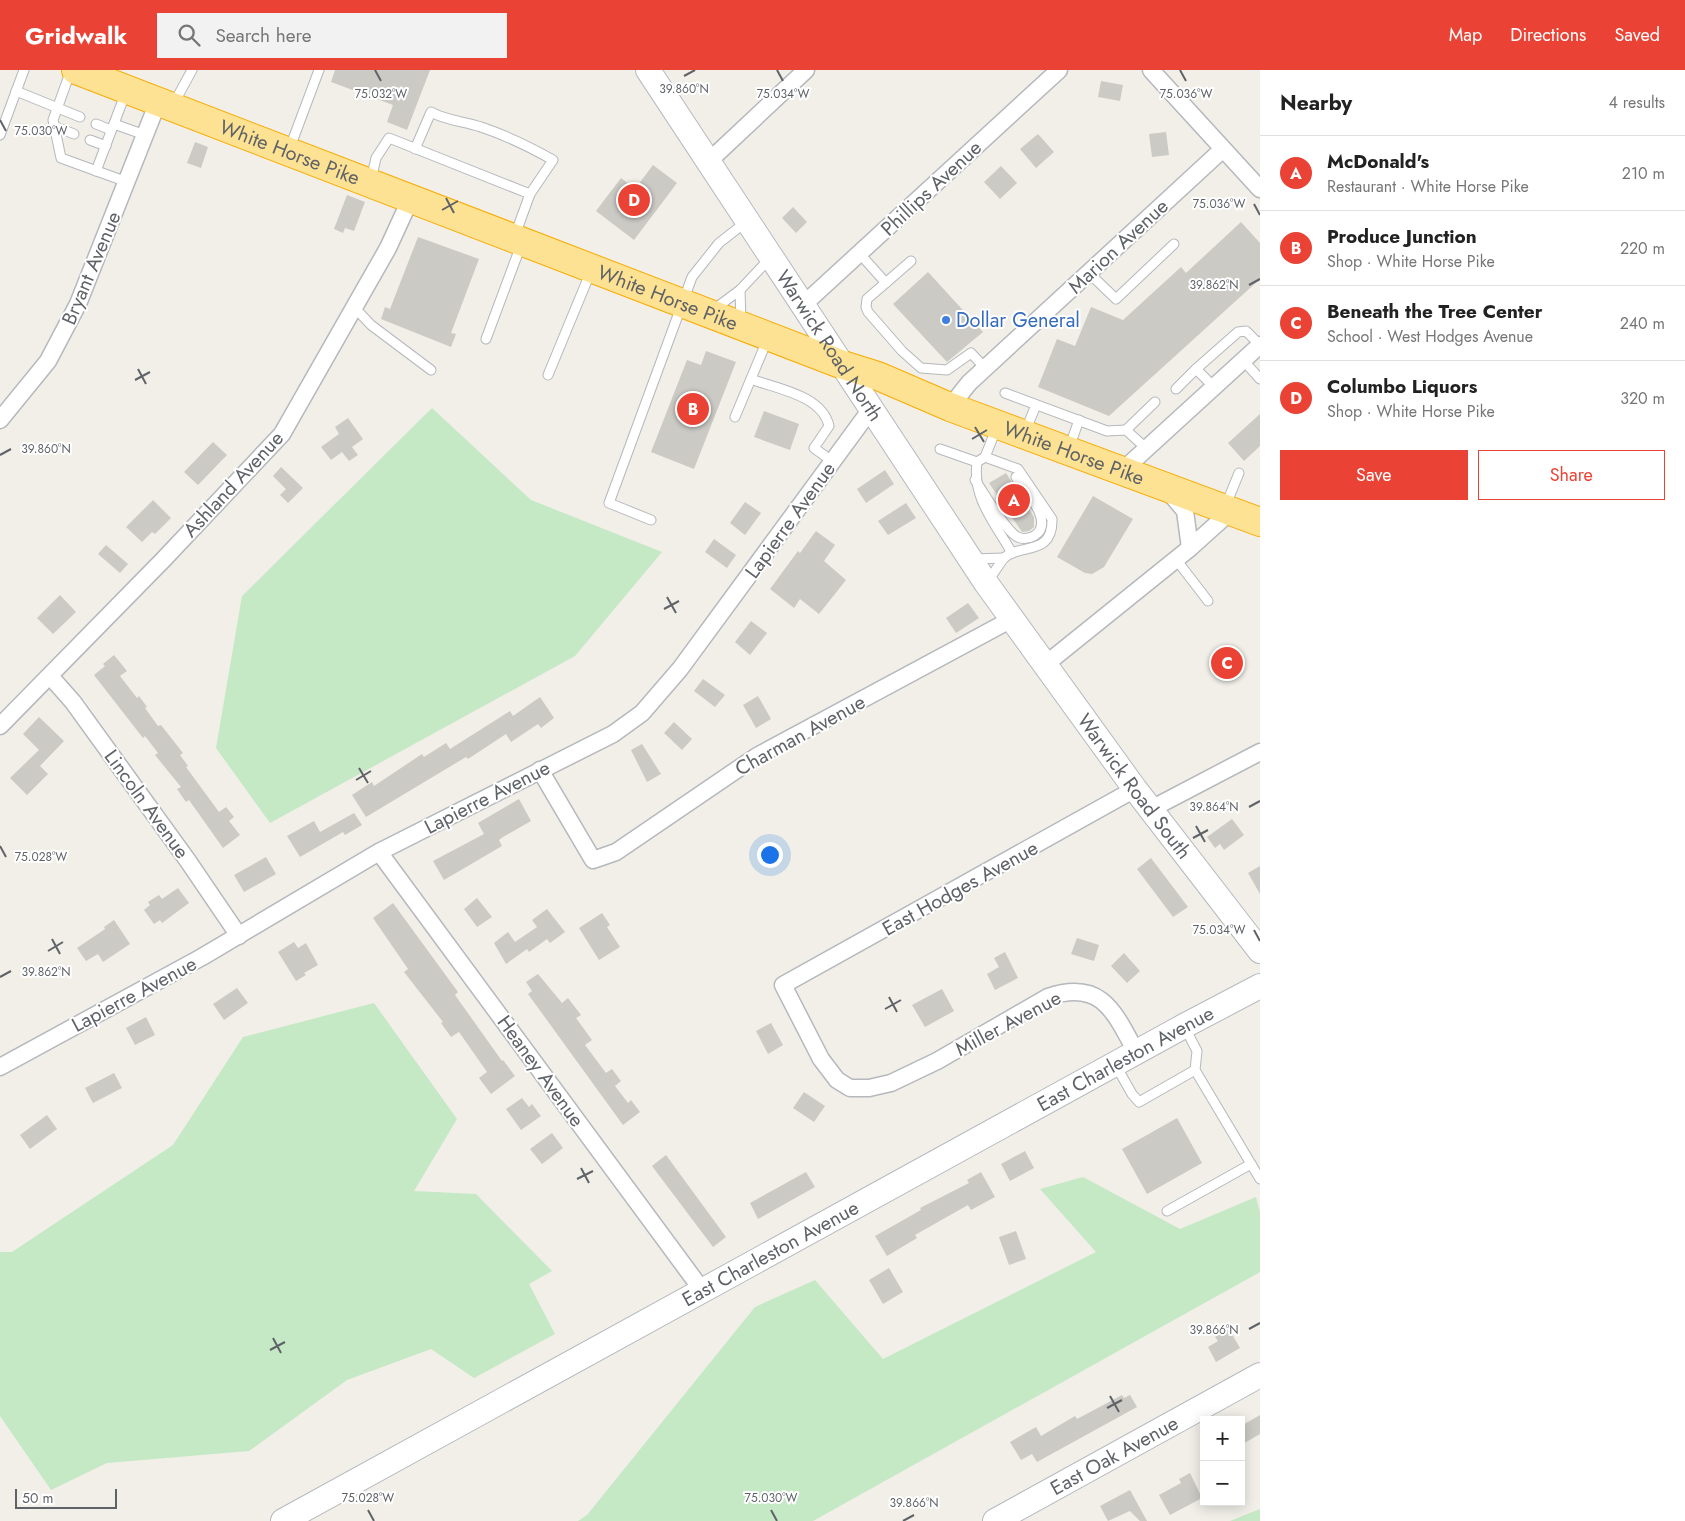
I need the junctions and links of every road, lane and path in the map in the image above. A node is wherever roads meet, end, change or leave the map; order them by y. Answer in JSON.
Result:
{"nodes":[{"id":1,"x":24,"y":70,"type":"edge"},
{"id":2,"x":71,"y":70,"type":"edge"},
{"id":3,"x":76,"y":70,"type":"edge"},
{"id":4,"x":192,"y":70,"type":"edge"},
{"id":5,"x":319,"y":70,"type":"edge"},
{"id":6,"x":648,"y":70,"type":"edge"},
{"id":7,"x":806,"y":70,"type":"edge"},
{"id":8,"x":1059,"y":70,"type":"edge"},
{"id":9,"x":1151,"y":70,"type":"edge"},
{"id":10,"x":127,"y":90,"type":"junction"},
{"id":11,"x":16,"y":91,"type":"junction"},
{"id":12,"x":165,"y":105,"type":"junction"},
{"id":13,"x":57,"y":108,"type":"junction"},
{"id":14,"x":80,"y":117,"type":"dead end"},
{"id":15,"x":96,"y":124,"type":"dead end"},
{"id":16,"x":54,"y":126,"type":"junction"},
{"id":17,"x":113,"y":127,"type":"junction"},
{"id":18,"x":74,"y":134,"type":"dead end"},
{"id":19,"x":0,"y":135,"type":"edge"},
{"id":20,"x":146,"y":135,"type":"junction"},
{"id":21,"x":90,"y":140,"type":"dead end"},
{"id":22,"x":106,"y":146,"type":"junction"},
{"id":23,"x":415,"y":148,"type":"junction"},
{"id":24,"x":1223,"y":149,"type":"junction"},
{"id":25,"x":288,"y":152,"type":"junction"},
{"id":26,"x":708,"y":162,"type":"junction"},
{"id":27,"x":96,"y":171,"type":"junction"},
{"id":28,"x":127,"y":182,"type":"junction"},
{"id":29,"x":370,"y":185,"type":"junction"},
{"id":30,"x":1260,"y":188,"type":"edge"},
{"id":31,"x":530,"y":194,"type":"junction"},
{"id":32,"x":410,"y":200,"type":"junction"},
{"id":33,"x":747,"y":220,"type":"junction"},
{"id":34,"x":517,"y":241,"type":"junction"},
{"id":35,"x":1174,"y":244,"type":"dead end"},
{"id":36,"x":860,"y":254,"type":"junction"},
{"id":37,"x":771,"y":257,"type":"junction"},
{"id":38,"x":911,"y":262,"type":"dead end"},
{"id":39,"x":592,"y":269,"type":"junction"},
{"id":40,"x":1088,"y":273,"type":"junction"},
{"id":41,"x":886,"y":283,"type":"junction"},
{"id":42,"x":740,"y":290,"type":"junction"},
{"id":43,"x":683,"y":303,"type":"junction"},
{"id":44,"x":803,"y":305,"type":"junction"},
{"id":45,"x":354,"y":307,"type":"junction"},
{"id":46,"x":709,"y":313,"type":"junction"},
{"id":47,"x":741,"y":325,"type":"junction"},
{"id":48,"x":769,"y":336,"type":"junction"},
{"id":49,"x":486,"y":339,"type":"dead end"},
{"id":50,"x":1260,"y":345,"type":"edge"},
{"id":51,"x":1243,"y":360,"type":"junction"},
{"id":52,"x":843,"y":365,"type":"junction"},
{"id":53,"x":985,"y":368,"type":"junction"},
{"id":54,"x":1196,"y":369,"type":"junction"},
{"id":55,"x":431,"y":370,"type":"dead end"},
{"id":56,"x":548,"y":375,"type":"dead end"},
{"id":57,"x":751,"y":379,"type":"junction"},
{"id":58,"x":917,"y":379,"type":"junction"},
{"id":59,"x":1260,"y":379,"type":"edge"},
{"id":60,"x":1214,"y":387,"type":"junction"},
{"id":61,"x":1176,"y":389,"type":"dead end"},
{"id":62,"x":1005,"y":393,"type":"dead end"},
{"id":63,"x":1155,"y":402,"type":"dead end"},
{"id":64,"x":1036,"y":405,"type":"junction"},
{"id":65,"x":950,"y":407,"type":"junction"},
{"id":66,"x":871,"y":409,"type":"junction"},
{"id":67,"x":735,"y":417,"type":"dead end"},
{"id":68,"x":0,"y":420,"type":"edge"},
{"id":69,"x":1078,"y":420,"type":"junction"},
{"id":70,"x":998,"y":425,"type":"junction"},
{"id":71,"x":1126,"y":430,"type":"junction"},
{"id":72,"x":1023,"y":434,"type":"junction"},
{"id":73,"x":1147,"y":448,"type":"junction"},
{"id":74,"x":940,"y":449,"type":"dead end"},
{"id":75,"x":1068,"y":451,"type":"junction"},
{"id":76,"x":981,"y":460,"type":"junction"},
{"id":77,"x":832,"y":462,"type":"junction"},
{"id":78,"x":1009,"y":465,"type":"junction"},
{"id":79,"x":1122,"y":471,"type":"junction"},
{"id":80,"x":1239,"y":473,"type":"dead end"},
{"id":81,"x":974,"y":480,"type":"junction"},
{"id":82,"x":1166,"y":488,"type":"junction"},
{"id":83,"x":1227,"y":511,"type":"junction"},
{"id":84,"x":651,"y":520,"type":"dead end"},
{"id":85,"x":1260,"y":522,"type":"edge"},
{"id":86,"x":1190,"y":548,"type":"junction"},
{"id":87,"x":1008,"y":556,"type":"junction"},
{"id":88,"x":1175,"y":558,"type":"junction"},
{"id":89,"x":969,"y":559,"type":"junction"},
{"id":90,"x":986,"y":583,"type":"junction"},
{"id":91,"x":1208,"y":601,"type":"dead end"},
{"id":92,"x":1012,"y":619,"type":"junction"},
{"id":93,"x":1046,"y":664,"type":"junction"},
{"id":94,"x":50,"y":676,"type":"junction"},
{"id":95,"x":0,"y":726,"type":"edge"},
{"id":96,"x":1260,"y":752,"type":"edge"},
{"id":97,"x":540,"y":770,"type":"junction"},
{"id":98,"x":1135,"y":789,"type":"junction"},
{"id":99,"x":1151,"y":810,"type":"junction"},
{"id":100,"x":379,"y":852,"type":"junction"},
{"id":101,"x":239,"y":936,"type":"junction"},
{"id":102,"x":1260,"y":951,"type":"edge"},
{"id":103,"x":1260,"y":986,"type":"edge"},
{"id":104,"x":1184,"y":1026,"type":"junction"},
{"id":105,"x":1136,"y":1052,"type":"junction"},
{"id":106,"x":1115,"y":1064,"type":"junction"},
{"id":107,"x":0,"y":1067,"type":"edge"},
{"id":108,"x":1195,"y":1070,"type":"junction"},
{"id":109,"x":855,"y":1088,"type":"joint"},
{"id":110,"x":1252,"y":1164,"type":"junction"},
{"id":111,"x":1260,"y":1179,"type":"edge"},
{"id":112,"x":1167,"y":1211,"type":"dead end"},
{"id":113,"x":702,"y":1290,"type":"junction"},
{"id":114,"x":1260,"y":1375,"type":"edge"},
{"id":115,"x":283,"y":1521,"type":"edge"},
{"id":116,"x":995,"y":1521,"type":"edge"}],
"edges":[{"from":1,"to":11,"type":"lane"},
{"from":2,"to":13,"type":"lane"},
{"from":3,"to":10,"type":"highway","name":"White Horse Pike"},
{"from":4,"to":12,"type":"lane"},
{"from":5,"to":25,"type":"lane"},
{"from":6,"to":26,"type":"street","name":"Warwick Road North"},
{"from":7,"to":26,"type":"street"},
{"from":8,"to":36,"type":"street","name":"Phillips Avenue"},
{"from":9,"to":24,"type":"street"},
{"from":10,"to":12,"type":"highway","name":"White Horse Pike"},
{"from":10,"to":17,"type":"lane"},
{"from":11,"to":13,"type":"lane"},
{"from":11,"to":19,"type":"lane"},
{"from":12,"to":20,"type":"street","name":"Bryant Avenue"},
{"from":12,"to":25,"type":"highway","name":"White Horse Pike"},
{"from":13,"to":14,"type":"lane"},
{"from":13,"to":16,"type":"lane"},
{"from":15,"to":17,"type":"lane"},
{"from":16,"to":18,"type":"lane"},
{"from":16,"to":27,"type":"lane"},
{"from":17,"to":20,"type":"lane"},
{"from":17,"to":22,"type":"lane"},
{"from":20,"to":28,"type":"street","name":"Bryant Avenue"},
{"from":21,"to":22,"type":"lane"},
{"from":22,"to":27,"type":"lane"},
{"from":23,"to":29,"type":"lane"},
{"from":23,"to":31,"type":"lane"},
{"from":23,"to":31,"type":"lane"},
{"from":24,"to":30,"type":"street"},
{"from":24,"to":40,"type":"street","name":"Marion Avenue"},
{"from":25,"to":29,"type":"highway","name":"White Horse Pike"},
{"from":26,"to":33,"type":"street","name":"Warwick Road North"},
{"from":27,"to":28,"type":"lane"},
{"from":28,"to":68,"type":"street","name":"Bryant Avenue"},
{"from":29,"to":32,"type":"highway","name":"White Horse Pike"},
{"from":31,"to":34,"type":"lane"},
{"from":32,"to":34,"type":"highway","name":"White Horse Pike"},
{"from":32,"to":45,"type":"street","name":"Ashland Avenue"},
{"from":33,"to":37,"type":"street","name":"Warwick Road North"},
{"from":33,"to":43,"type":"lane"},
{"from":34,"to":39,"type":"highway","name":"White Horse Pike"},
{"from":34,"to":49,"type":"lane"},
{"from":35,"to":40,"type":"lane"},
{"from":36,"to":41,"type":"lane"},
{"from":36,"to":44,"type":"street","name":"Phillips Avenue"},
{"from":37,"to":42,"type":"lane"},
{"from":37,"to":44,"type":"street","name":"Warwick Road North"},
{"from":38,"to":41,"type":"lane"},
{"from":39,"to":43,"type":"highway","name":"White Horse Pike"},
{"from":39,"to":56,"type":"lane"},
{"from":40,"to":53,"type":"street","name":"Marion Avenue"},
{"from":41,"to":58,"type":"lane"},
{"from":42,"to":46,"type":"lane"},
{"from":42,"to":47,"type":"lane"},
{"from":43,"to":46,"type":"highway","name":"White Horse Pike"},
{"from":43,"to":84,"type":"lane"},
{"from":44,"to":52,"type":"street","name":"Warwick Road North"},
{"from":45,"to":55,"type":"lane"},
{"from":45,"to":94,"type":"street","name":"Ashland Avenue"},
{"from":46,"to":47,"type":"highway","name":"White Horse Pike"},
{"from":47,"to":48,"type":"highway","name":"White Horse Pike"},
{"from":48,"to":52,"type":"highway","name":"White Horse Pike"},
{"from":48,"to":57,"type":"lane"},
{"from":50,"to":51,"type":"street"},
{"from":50,"to":54,"type":"lane"},
{"from":51,"to":59,"type":"lane"},
{"from":51,"to":60,"type":"street"},
{"from":52,"to":58,"type":"highway","name":"White Horse Pike"},
{"from":52,"to":66,"type":"street","name":"Warwick Road North"},
{"from":53,"to":58,"type":"lane"},
{"from":53,"to":65,"type":"street","name":"Marion Avenue"},
{"from":54,"to":60,"type":"lane"},
{"from":54,"to":61,"type":"lane"},
{"from":57,"to":67,"type":"lane"},
{"from":57,"to":77,"type":"lane"},
{"from":58,"to":65,"type":"highway","name":"White Horse Pike"},
{"from":60,"to":73,"type":"street"},
{"from":62,"to":64,"type":"lane"},
{"from":63,"to":71,"type":"lane"},
{"from":64,"to":69,"type":"lane"},
{"from":64,"to":72,"type":"lane"},
{"from":65,"to":70,"type":"highway","name":"White Horse Pike"},
{"from":66,"to":77,"type":"street","name":"Lapierre Avenue"},
{"from":66,"to":89,"type":"street","name":"Warwick Road North"},
{"from":69,"to":71,"type":"lane"},
{"from":69,"to":75,"type":"lane"},
{"from":70,"to":72,"type":"highway","name":"White Horse Pike"},
{"from":70,"to":76,"type":"lane"},
{"from":71,"to":73,"type":"lane"},
{"from":72,"to":75,"type":"highway","name":"White Horse Pike"},
{"from":73,"to":79,"type":"street"},
{"from":74,"to":76,"type":"lane"},
{"from":75,"to":79,"type":"highway","name":"White Horse Pike"},
{"from":76,"to":78,"type":"lane"},
{"from":76,"to":81,"type":"lane"},
{"from":77,"to":97,"type":"street","name":"Lapierre Avenue"},
{"from":78,"to":81,"type":"lane"},
{"from":78,"to":87,"type":"lane"},
{"from":79,"to":82,"type":"highway","name":"White Horse Pike"},
{"from":80,"to":83,"type":"lane"},
{"from":81,"to":87,"type":"lane"},
{"from":82,"to":83,"type":"highway","name":"White Horse Pike"},
{"from":82,"to":86,"type":"street"},
{"from":83,"to":85,"type":"highway","name":"White Horse Pike"},
{"from":83,"to":86,"type":"street"},
{"from":86,"to":88,"type":"street"},
{"from":87,"to":89,"type":"lane"},
{"from":87,"to":90,"type":"lane"},
{"from":88,"to":91,"type":"lane"},
{"from":88,"to":93,"type":"street"},
{"from":89,"to":90,"type":"street","name":"Warwick Road North"},
{"from":90,"to":92,"type":"street","name":"Warwick Road North"},
{"from":92,"to":93,"type":"street","name":"Warwick Road South"},
{"from":92,"to":97,"type":"street","name":"Charman Avenue"},
{"from":93,"to":98,"type":"street","name":"Warwick Road South"},
{"from":94,"to":95,"type":"street","name":"Ashland Avenue"},
{"from":94,"to":101,"type":"street","name":"Lincoln Avenue"},
{"from":96,"to":99,"type":"street"},
{"from":97,"to":100,"type":"street","name":"Lapierre Avenue"},
{"from":98,"to":99,"type":"street","name":"Warwick Road South"},
{"from":98,"to":109,"type":"street","name":"East Hodges Avenue"},
{"from":99,"to":102,"type":"street","name":"Warwick Road South"},
{"from":100,"to":101,"type":"street","name":"Lapierre Avenue"},
{"from":100,"to":113,"type":"street","name":"Heaney Avenue"},
{"from":101,"to":107,"type":"street","name":"Lapierre Avenue"},
{"from":103,"to":104,"type":"street","name":"East Charleston Avenue"},
{"from":104,"to":105,"type":"street","name":"East Charleston Avenue"},
{"from":104,"to":108,"type":"lane"},
{"from":105,"to":106,"type":"street","name":"East Charleston Avenue"},
{"from":105,"to":109,"type":"street","name":"Miller Avenue"},
{"from":106,"to":108,"type":"lane"},
{"from":106,"to":113,"type":"street","name":"East Charleston Avenue"},
{"from":108,"to":110,"type":"lane"},
{"from":110,"to":111,"type":"lane"},
{"from":110,"to":112,"type":"lane"},
{"from":113,"to":115,"type":"street","name":"East Charleston Avenue"},
{"from":114,"to":116,"type":"street","name":"East Oak Avenue"}]}
